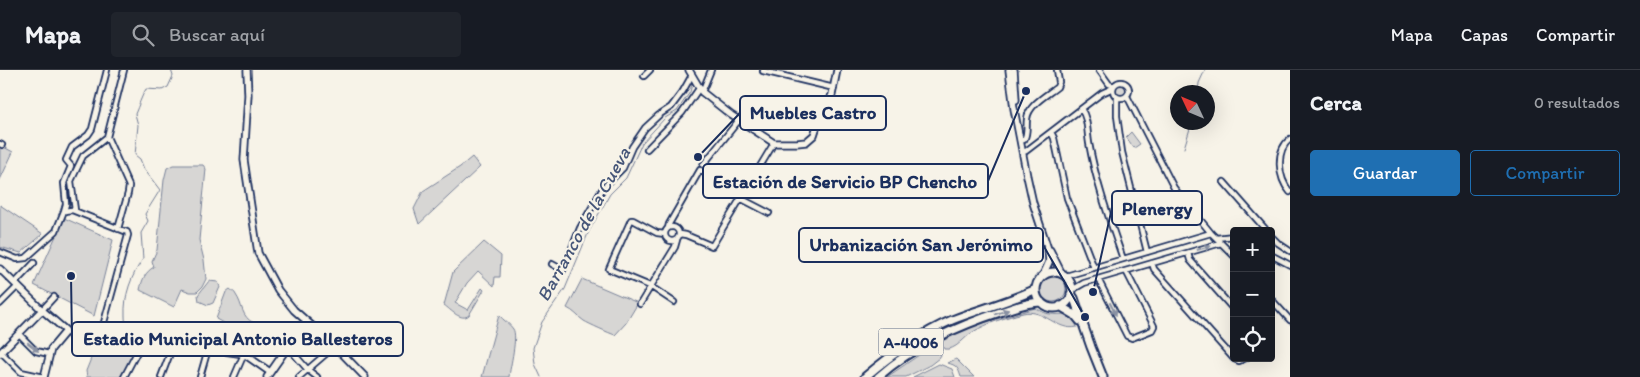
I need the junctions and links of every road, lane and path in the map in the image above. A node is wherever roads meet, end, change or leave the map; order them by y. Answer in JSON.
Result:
{"nodes":[{"id":1,"x":107,"y":70,"type":"edge"},
{"id":2,"x":124,"y":70,"type":"edge"},
{"id":3,"x":246,"y":70,"type":"edge"},
{"id":4,"x":650,"y":70,"type":"edge"},
{"id":5,"x":711,"y":70,"type":"edge"},
{"id":6,"x":837,"y":70,"type":"edge"},
{"id":7,"x":1009,"y":70,"type":"edge"},
{"id":8,"x":1014,"y":70,"type":"edge"},
{"id":9,"x":1058,"y":70,"type":"edge"},
{"id":10,"x":1099,"y":70,"type":"edge"},
{"id":11,"x":763,"y":71,"type":"edge"},
{"id":12,"x":690,"y":73,"type":"edge"},
{"id":13,"x":644,"y":76,"type":"dead end"},
{"id":14,"x":1113,"y":87,"type":"junction"},
{"id":15,"x":834,"y":88,"type":"junction"},
{"id":16,"x":701,"y":89,"type":"junction"},
{"id":17,"x":1126,"y":96,"type":"junction"},
{"id":18,"x":1117,"y":98,"type":"junction"},
{"id":19,"x":1081,"y":109,"type":"junction"},
{"id":20,"x":1016,"y":115,"type":"junction"},
{"id":21,"x":739,"y":120,"type":"junction"},
{"id":22,"x":1051,"y":132,"type":"junction"},
{"id":23,"x":107,"y":136,"type":"junction"},
{"id":24,"x":1290,"y":139,"type":"edge"},
{"id":25,"x":1020,"y":140,"type":"junction"},
{"id":26,"x":774,"y":142,"type":"junction"},
{"id":27,"x":647,"y":149,"type":"dead end"},
{"id":28,"x":1022,"y":152,"type":"junction"},
{"id":29,"x":703,"y":165,"type":"dead end"},
{"id":30,"x":1224,"y":182,"type":"dead end"},
{"id":31,"x":1290,"y":192,"type":"edge"},
{"id":32,"x":742,"y":196,"type":"junction"},
{"id":33,"x":75,"y":210,"type":"junction"},
{"id":34,"x":64,"y":211,"type":"junction"},
{"id":35,"x":769,"y":213,"type":"dead end"},
{"id":36,"x":1263,"y":227,"type":"edge"},
{"id":37,"x":668,"y":228,"type":"junction"},
{"id":38,"x":118,"y":229,"type":"junction"},
{"id":39,"x":1211,"y":233,"type":"junction"},
{"id":40,"x":665,"y":234,"type":"junction"},
{"id":41,"x":680,"y":234,"type":"junction"},
{"id":42,"x":1230,"y":236,"type":"edge"},
{"id":43,"x":1216,"y":238,"type":"junction"},
{"id":44,"x":677,"y":240,"type":"junction"},
{"id":45,"x":1275,"y":240,"type":"edge"},
{"id":46,"x":1221,"y":243,"type":"junction"},
{"id":47,"x":1048,"y":249,"type":"junction"},
{"id":48,"x":1290,"y":251,"type":"edge"},
{"id":49,"x":0,"y":252,"type":"edge"},
{"id":50,"x":1148,"y":252,"type":"junction"},
{"id":51,"x":1230,"y":252,"type":"edge"},
{"id":52,"x":1188,"y":253,"type":"junction"},
{"id":53,"x":1275,"y":257,"type":"edge"},
{"id":54,"x":1123,"y":259,"type":"junction"},
{"id":55,"x":34,"y":263,"type":"dead end"},
{"id":56,"x":1151,"y":263,"type":"junction"},
{"id":57,"x":552,"y":264,"type":"dead end"},
{"id":58,"x":1290,"y":265,"type":"edge"},
{"id":59,"x":1094,"y":268,"type":"junction"},
{"id":60,"x":0,"y":269,"type":"edge"},
{"id":61,"x":1126,"y":271,"type":"junction"},
{"id":62,"x":1081,"y":272,"type":"junction"},
{"id":63,"x":1043,"y":275,"type":"junction"},
{"id":64,"x":1064,"y":275,"type":"junction"},
{"id":65,"x":1098,"y":279,"type":"junction"},
{"id":66,"x":1084,"y":283,"type":"junction"},
{"id":67,"x":16,"y":285,"type":"junction"},
{"id":68,"x":650,"y":286,"type":"junction"},
{"id":69,"x":1036,"y":289,"type":"junction"},
{"id":70,"x":1072,"y":292,"type":"junction"},
{"id":71,"x":54,"y":297,"type":"dead end"},
{"id":72,"x":674,"y":302,"type":"dead end"},
{"id":73,"x":1041,"y":302,"type":"junction"},
{"id":74,"x":1275,"y":303,"type":"edge"},
{"id":75,"x":0,"y":304,"type":"edge"},
{"id":76,"x":640,"y":304,"type":"dead end"},
{"id":77,"x":1230,"y":305,"type":"edge"},
{"id":78,"x":1060,"y":306,"type":"junction"},
{"id":79,"x":42,"y":310,"type":"junction"},
{"id":80,"x":1290,"y":320,"type":"edge"},
{"id":81,"x":306,"y":321,"type":"junction"},
{"id":82,"x":1082,"y":323,"type":"junction"},
{"id":83,"x":66,"y":331,"type":"junction"},
{"id":84,"x":19,"y":334,"type":"junction"},
{"id":85,"x":144,"y":339,"type":"junction"},
{"id":86,"x":174,"y":343,"type":"junction"},
{"id":87,"x":335,"y":346,"type":"junction"},
{"id":88,"x":288,"y":347,"type":"junction"},
{"id":89,"x":96,"y":348,"type":"junction"},
{"id":90,"x":208,"y":349,"type":"junction"},
{"id":91,"x":0,"y":353,"type":"edge"},
{"id":92,"x":49,"y":354,"type":"junction"},
{"id":93,"x":244,"y":354,"type":"junction"},
{"id":94,"x":1230,"y":354,"type":"edge"},
{"id":95,"x":308,"y":370,"type":"junction"},
{"id":96,"x":270,"y":375,"type":"edge"},
{"id":97,"x":44,"y":377,"type":"edge"},
{"id":98,"x":124,"y":377,"type":"edge"},
{"id":99,"x":161,"y":377,"type":"edge"},
{"id":100,"x":200,"y":377,"type":"edge"},
{"id":101,"x":234,"y":377,"type":"edge"},
{"id":102,"x":299,"y":377,"type":"edge"},
{"id":103,"x":317,"y":377,"type":"edge"},
{"id":104,"x":365,"y":377,"type":"edge"},
{"id":105,"x":865,"y":377,"type":"edge"},
{"id":106,"x":878,"y":377,"type":"edge"},
{"id":107,"x":1103,"y":377,"type":"edge"}],
"edges":[{"from":1,"to":34,"type":"street"},
{"from":2,"to":23,"type":"street"},
{"from":3,"to":81,"type":"street"},
{"from":4,"to":13,"type":"street"},
{"from":5,"to":16,"type":"street"},
{"from":6,"to":15,"type":"street"},
{"from":7,"to":20,"type":"street"},
{"from":8,"to":20,"type":"street"},
{"from":9,"to":25,"type":"street"},
{"from":10,"to":14,"type":"street"},
{"from":11,"to":15,"type":"street"},
{"from":12,"to":16,"type":"street"},
{"from":12,"to":57,"type":"street"},
{"from":14,"to":17,"type":"street"},
{"from":14,"to":18,"type":"street"},
{"from":14,"to":19,"type":"street"},
{"from":15,"to":26,"type":"street"},
{"from":16,"to":21,"type":"street"},
{"from":16,"to":27,"type":"street"},
{"from":17,"to":18,"type":"street"},
{"from":17,"to":39,"type":"street"},
{"from":18,"to":50,"type":"street"},
{"from":19,"to":22,"type":"street"},
{"from":19,"to":54,"type":"street"},
{"from":20,"to":25,"type":"street"},
{"from":21,"to":26,"type":"street"},
{"from":21,"to":29,"type":"street"},
{"from":22,"to":28,"type":"street"},
{"from":22,"to":59,"type":"street"},
{"from":23,"to":33,"type":"street"},
{"from":23,"to":38,"type":"street"},
{"from":24,"to":31,"type":"street"},
{"from":25,"to":28,"type":"street"},
{"from":26,"to":32,"type":"street"},
{"from":28,"to":47,"type":"street"},
{"from":30,"to":36,"type":"street"},
{"from":32,"to":35,"type":"street"},
{"from":32,"to":37,"type":"street"},
{"from":32,"to":41,"type":"street"},
{"from":33,"to":34,"type":"street"},
{"from":33,"to":38,"type":"street"},
{"from":34,"to":49,"type":"street"},
{"from":37,"to":40,"type":"street"},
{"from":37,"to":41,"type":"street"},
{"from":38,"to":89,"type":"street"},
{"from":39,"to":43,"type":"street"},
{"from":39,"to":50,"type":"street"},
{"from":40,"to":44,"type":"street"},
{"from":40,"to":68,"type":"street"},
{"from":41,"to":44,"type":"street"},
{"from":42,"to":43,"type":"street"},
{"from":43,"to":46,"type":"street"},
{"from":44,"to":68,"type":"street"},
{"from":45,"to":48,"type":"street"},
{"from":46,"to":51,"type":"street"},
{"from":52,"to":46,"type":"street","one_way":true},
{"from":47,"to":63,"type":"street"},
{"from":47,"to":64,"type":"street"},
{"from":50,"to":54,"type":"street"},
{"from":50,"to":56,"type":"street"},
{"from":50,"to":56,"type":"street"},
{"from":52,"to":56,"type":"street"},
{"from":52,"to":77,"type":"street"},
{"from":53,"to":58,"type":"street"},
{"from":54,"to":59,"type":"street"},
{"from":55,"to":67,"type":"street"},
{"from":56,"to":61,"type":"street"},
{"from":56,"to":94,"type":"street"},
{"from":59,"to":62,"type":"street"},
{"from":60,"to":67,"type":"street"},
{"from":61,"to":65,"type":"street"},
{"from":65,"to":61,"type":"street","one_way":true},
{"from":62,"to":64,"type":"street"},
{"from":62,"to":66,"type":"street"},
{"from":63,"to":64,"type":"main road"},
{"from":63,"to":69,"type":"main road"},
{"from":64,"to":70,"type":"main road"},
{"from":65,"to":66,"type":"street"},
{"from":66,"to":70,"type":"street"},
{"from":67,"to":75,"type":"street"},
{"from":67,"to":79,"type":"street"},
{"from":68,"to":72,"type":"street"},
{"from":68,"to":76,"type":"street"},
{"from":69,"to":73,"type":"main road"},
{"from":69,"to":105,"type":"main road","number":"A-4006"},
{"from":70,"to":78,"type":"main road"},
{"from":70,"to":82,"type":"main road"},
{"from":71,"to":79,"type":"street"},
{"from":73,"to":78,"type":"main road"},
{"from":106,"to":73,"type":"main road","number":"A-4006","one_way":true},
{"from":74,"to":80,"type":"street"},
{"from":78,"to":82,"type":"main road"},
{"from":79,"to":83,"type":"street"},
{"from":79,"to":84,"type":"street"},
{"from":81,"to":87,"type":"street"},
{"from":81,"to":88,"type":"street"},
{"from":82,"to":107,"type":"main road"},
{"from":83,"to":89,"type":"street"},
{"from":83,"to":92,"type":"street"},
{"from":84,"to":91,"type":"street"},
{"from":84,"to":92,"type":"street","one_way":true},
{"from":85,"to":86,"type":"street"},
{"from":85,"to":89,"type":"street"},
{"from":85,"to":98,"type":"street"},
{"from":86,"to":90,"type":"street"},
{"from":86,"to":99,"type":"street"},
{"from":87,"to":95,"type":"street"},
{"from":87,"to":104,"type":"street"},
{"from":88,"to":95,"type":"street"},
{"from":88,"to":96,"type":"street"},
{"from":90,"to":93,"type":"street"},
{"from":90,"to":100,"type":"street"},
{"from":91,"to":97,"type":"street"},
{"from":92,"to":97,"type":"street"},
{"from":93,"to":96,"type":"street"},
{"from":93,"to":101,"type":"street"},
{"from":95,"to":102,"type":"street"},
{"from":95,"to":103,"type":"street"}]}
